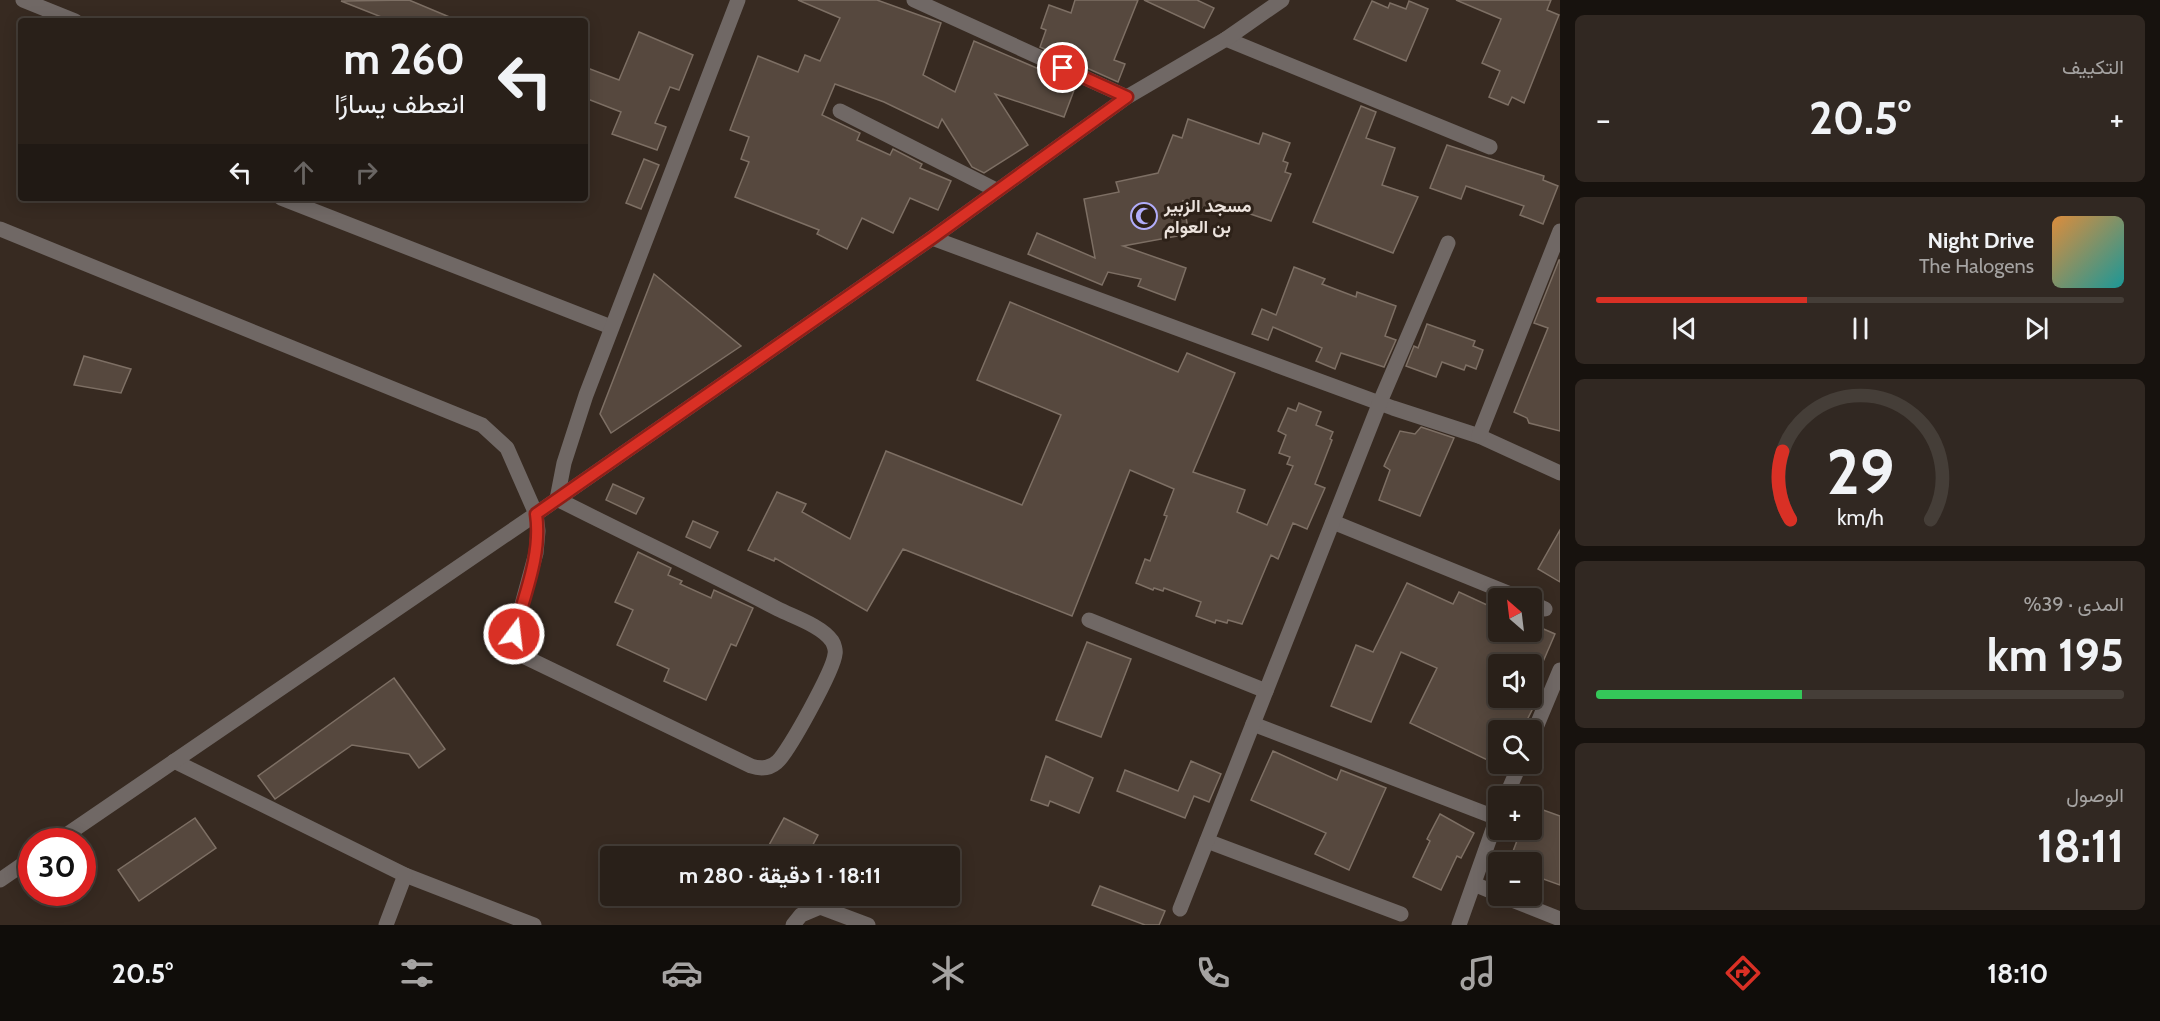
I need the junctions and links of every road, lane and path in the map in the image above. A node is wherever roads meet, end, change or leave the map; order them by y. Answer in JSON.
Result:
{"nodes":[{"id":1,"x":23,"y":0,"type":"edge"},
{"id":2,"x":737,"y":0,"type":"edge"},
{"id":3,"x":914,"y":0,"type":"edge"},
{"id":4,"x":1282,"y":0,"type":"edge"},
{"id":5,"x":68,"y":18,"type":"edge"},
{"id":6,"x":1226,"y":39,"type":"junction"},
{"id":7,"x":1127,"y":97,"type":"junction"},
{"id":8,"x":840,"y":111,"type":"dead end"},
{"id":9,"x":1490,"y":147,"type":"dead end"},
{"id":10,"x":996,"y":190,"type":"junction"},
{"id":11,"x":289,"y":201,"type":"edge"},
{"id":12,"x":0,"y":229,"type":"edge"},
{"id":13,"x":1560,"y":231,"type":"edge"},
{"id":14,"x":932,"y":238,"type":"junction"},
{"id":15,"x":1448,"y":243,"type":"dead end"},
{"id":16,"x":611,"y":327,"type":"junction"},
{"id":17,"x":1380,"y":402,"type":"junction"},
{"id":18,"x":1479,"y":436,"type":"junction"},
{"id":19,"x":1560,"y":473,"type":"edge"},
{"id":20,"x":557,"y":500,"type":"junction"},
{"id":21,"x":536,"y":514,"type":"junction"},
{"id":22,"x":1334,"y":522,"type":"junction"},
{"id":23,"x":1496,"y":588,"type":"edge"},
{"id":24,"x":1089,"y":620,"type":"dead end"},
{"id":25,"x":1560,"y":670,"type":"edge"},
{"id":26,"x":1266,"y":691,"type":"junction"},
{"id":27,"x":1539,"y":720,"type":"edge"},
{"id":28,"x":1253,"y":724,"type":"junction"},
{"id":29,"x":174,"y":761,"type":"junction"},
{"id":30,"x":1488,"y":812,"type":"edge"},
{"id":31,"x":76,"y":828,"type":"edge"},
{"id":32,"x":1490,"y":840,"type":"edge"},
{"id":33,"x":1207,"y":841,"type":"junction"},
{"id":34,"x":18,"y":868,"type":"edge"},
{"id":35,"x":405,"y":875,"type":"junction"},
{"id":36,"x":0,"y":880,"type":"edge"},
{"id":37,"x":1474,"y":884,"type":"junction"},
{"id":38,"x":1488,"y":890,"type":"edge"},
{"id":39,"x":1528,"y":906,"type":"edge"},
{"id":40,"x":1180,"y":909,"type":"dead end"},
{"id":41,"x":1401,"y":914,"type":"dead end"},
{"id":42,"x":1560,"y":919,"type":"edge"},
{"id":43,"x":386,"y":925,"type":"edge"},
{"id":44,"x":534,"y":925,"type":"edge"},
{"id":45,"x":793,"y":925,"type":"edge"},
{"id":46,"x":868,"y":925,"type":"edge"},
{"id":47,"x":1459,"y":925,"type":"edge"}],
"edges":[{"from":1,"to":5,"type":"street"},
{"from":2,"to":16,"type":"street"},
{"from":3,"to":7,"type":"street"},
{"from":4,"to":6,"type":"street"},
{"from":6,"to":7,"type":"street"},
{"from":6,"to":9,"type":"street"},
{"from":7,"to":10,"type":"street"},
{"from":8,"to":10,"type":"street"},
{"from":10,"to":14,"type":"street"},
{"from":11,"to":16,"type":"street"},
{"from":12,"to":21,"type":"street"},
{"from":13,"to":18,"type":"street"},
{"from":14,"to":17,"type":"street"},
{"from":14,"to":20,"type":"street"},
{"from":15,"to":17,"type":"street"},
{"from":16,"to":20,"type":"street"},
{"from":17,"to":18,"type":"street"},
{"from":17,"to":22,"type":"street"},
{"from":18,"to":19,"type":"street"},
{"from":20,"to":21,"type":"street"},
{"from":20,"to":21,"type":"street"},
{"from":21,"to":29,"type":"street"},
{"from":22,"to":23,"type":"street"},
{"from":22,"to":26,"type":"street"},
{"from":24,"to":26,"type":"street"},
{"from":25,"to":27,"type":"street"},
{"from":26,"to":28,"type":"street"},
{"from":28,"to":30,"type":"street"},
{"from":28,"to":33,"type":"street"},
{"from":29,"to":31,"type":"street"},
{"from":29,"to":35,"type":"street"},
{"from":32,"to":37,"type":"street"},
{"from":33,"to":40,"type":"street"},
{"from":33,"to":41,"type":"street"},
{"from":34,"to":36,"type":"street"},
{"from":35,"to":43,"type":"street"},
{"from":35,"to":44,"type":"street"},
{"from":37,"to":38,"type":"street"},
{"from":37,"to":47,"type":"street"},
{"from":39,"to":42,"type":"street"},
{"from":45,"to":46,"type":"street"}]}
